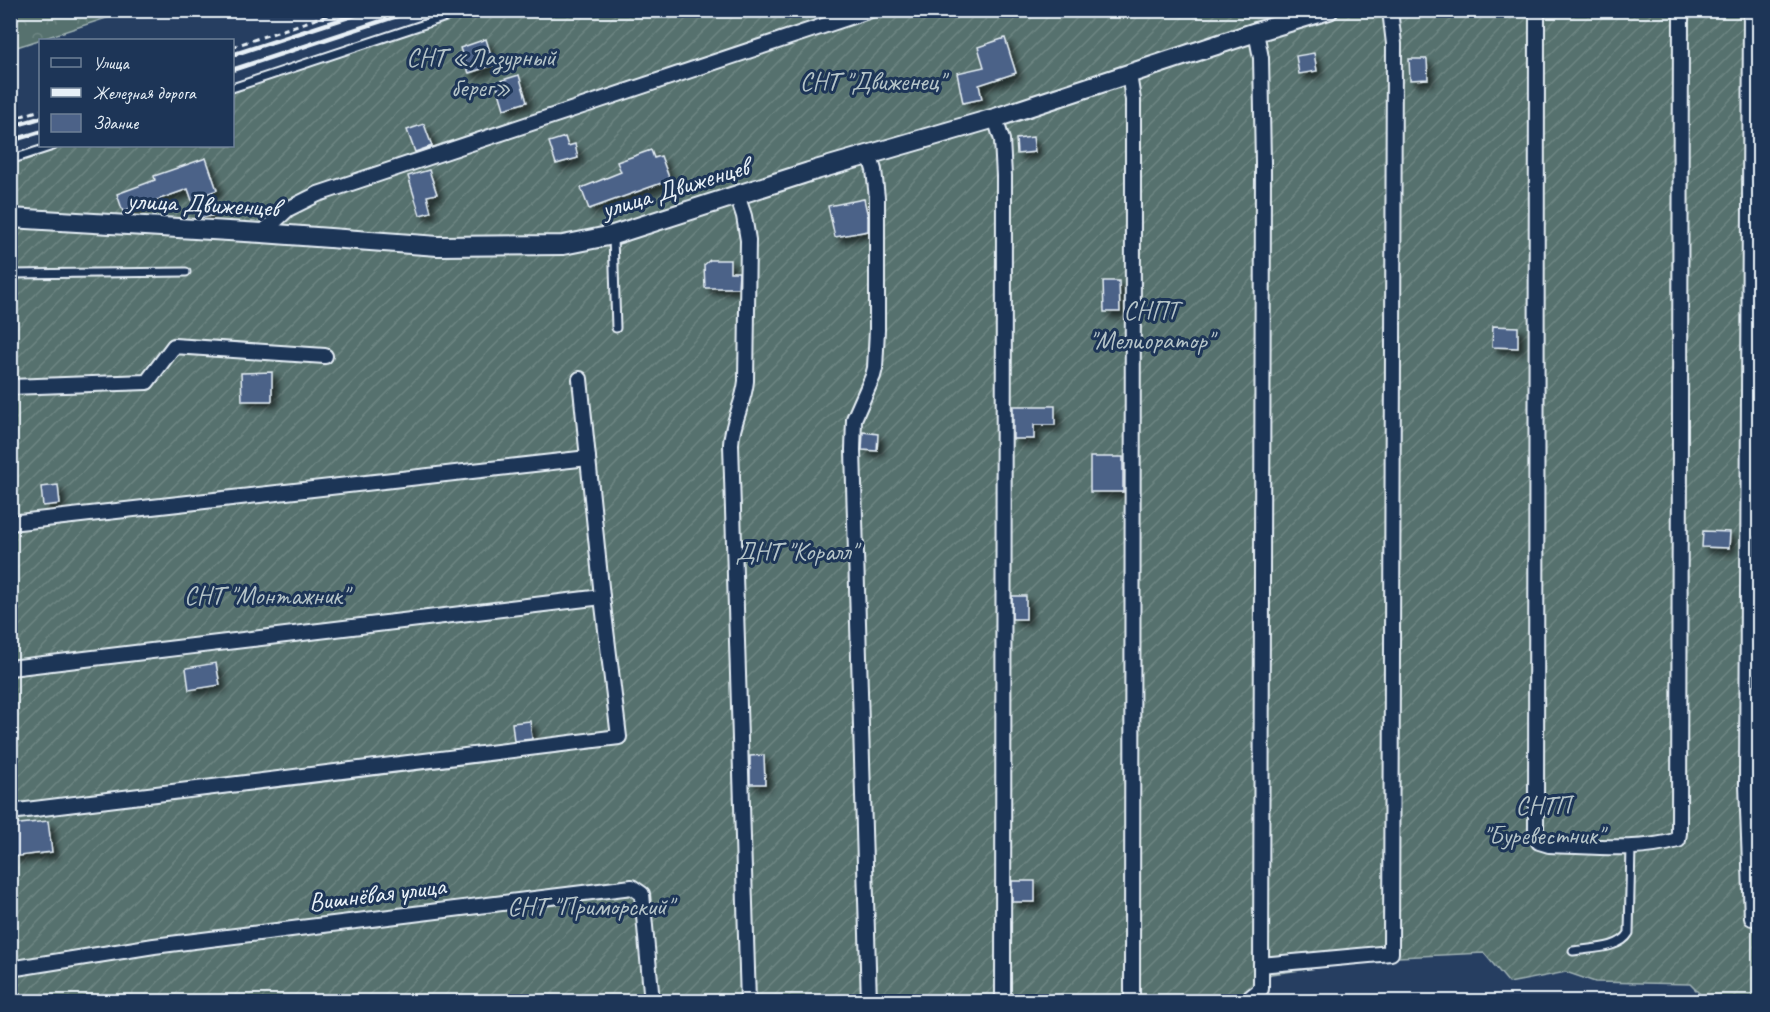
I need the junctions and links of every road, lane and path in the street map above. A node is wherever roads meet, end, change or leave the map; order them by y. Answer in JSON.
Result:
{"nodes":[{"id":1,"x":343,"y":10,"type":"edge"},
{"id":2,"x":466,"y":10,"type":"edge"},
{"id":3,"x":871,"y":10,"type":"edge"},
{"id":4,"x":1329,"y":10,"type":"edge"},
{"id":5,"x":1390,"y":10,"type":"edge"},
{"id":6,"x":1537,"y":10,"type":"edge"},
{"id":7,"x":1681,"y":10,"type":"edge"},
{"id":8,"x":1751,"y":10,"type":"edge"},
{"id":9,"x":1256,"y":32,"type":"junction"},
{"id":10,"x":234,"y":46,"type":"edge"},
{"id":11,"x":1129,"y":74,"type":"junction"},
{"id":12,"x":234,"y":87,"type":"edge"},
{"id":13,"x":39,"y":110,"type":"edge"},
{"id":14,"x":995,"y":118,"type":"junction"},
{"id":15,"x":10,"y":120,"type":"edge"},
{"id":16,"x":50,"y":147,"type":"edge"},
{"id":17,"x":869,"y":154,"type":"junction"},
{"id":18,"x":10,"y":160,"type":"edge"},
{"id":19,"x":736,"y":195,"type":"junction"},
{"id":20,"x":10,"y":218,"type":"edge"},
{"id":21,"x":262,"y":233,"type":"junction"},
{"id":22,"x":613,"y":235,"type":"junction"},
{"id":23,"x":186,"y":272,"type":"dead end"},
{"id":24,"x":10,"y":274,"type":"edge"},
{"id":25,"x":616,"y":328,"type":"dead end"},
{"id":26,"x":325,"y":356,"type":"dead end"},
{"id":27,"x":580,"y":379,"type":"dead end"},
{"id":28,"x":10,"y":387,"type":"edge"},
{"id":29,"x":588,"y":458,"type":"junction"},
{"id":30,"x":10,"y":523,"type":"edge"},
{"id":31,"x":602,"y":597,"type":"junction"},
{"id":32,"x":10,"y":668,"type":"edge"},
{"id":33,"x":10,"y":812,"type":"edge"},
{"id":34,"x":1631,"y":846,"type":"junction"},
{"id":35,"x":1752,"y":918,"type":"dead end"},
{"id":36,"x":1574,"y":951,"type":"dead end"},
{"id":37,"x":1261,"y":964,"type":"junction"},
{"id":38,"x":10,"y":969,"type":"edge"},
{"id":39,"x":652,"y":1002,"type":"edge"},
{"id":40,"x":748,"y":1002,"type":"edge"},
{"id":41,"x":869,"y":1002,"type":"edge"},
{"id":42,"x":1003,"y":1002,"type":"edge"},
{"id":43,"x":1132,"y":1002,"type":"edge"},
{"id":44,"x":1245,"y":1002,"type":"edge"}],
"edges":[{"from":1,"to":10,"type":"path"},
{"from":2,"to":12,"type":"lane"},
{"from":3,"to":21,"type":"street"},
{"from":4,"to":9,"type":"street","name":"улица Движенцев"},
{"from":5,"to":37,"type":"street"},
{"from":6,"to":34,"type":"street"},
{"from":7,"to":34,"type":"street"},
{"from":8,"to":35,"type":"street"},
{"from":9,"to":11,"type":"street","name":"улица Движенцев"},
{"from":9,"to":37,"type":"street"},
{"from":11,"to":14,"type":"street","name":"улица Движенцев"},
{"from":11,"to":43,"type":"street"},
{"from":13,"to":15,"type":"path"},
{"from":14,"to":17,"type":"street","name":"улица Движенцев"},
{"from":14,"to":42,"type":"street"},
{"from":16,"to":18,"type":"lane"},
{"from":17,"to":19,"type":"street","name":"улица Движенцев"},
{"from":17,"to":41,"type":"street"},
{"from":19,"to":22,"type":"street","name":"улица Движенцев"},
{"from":19,"to":40,"type":"street"},
{"from":20,"to":21,"type":"street","name":"улица Движенцев"},
{"from":21,"to":22,"type":"street","name":"улица Движенцев"},
{"from":22,"to":25,"type":"lane"},
{"from":23,"to":24,"type":"lane"},
{"from":26,"to":28,"type":"street"},
{"from":27,"to":29,"type":"street"},
{"from":29,"to":30,"type":"street"},
{"from":29,"to":31,"type":"street"},
{"from":31,"to":32,"type":"street"},
{"from":31,"to":33,"type":"street"},
{"from":34,"to":36,"type":"lane"},
{"from":37,"to":44,"type":"street"},
{"from":38,"to":39,"type":"street","name":"Вишнёвая улица"}]}
